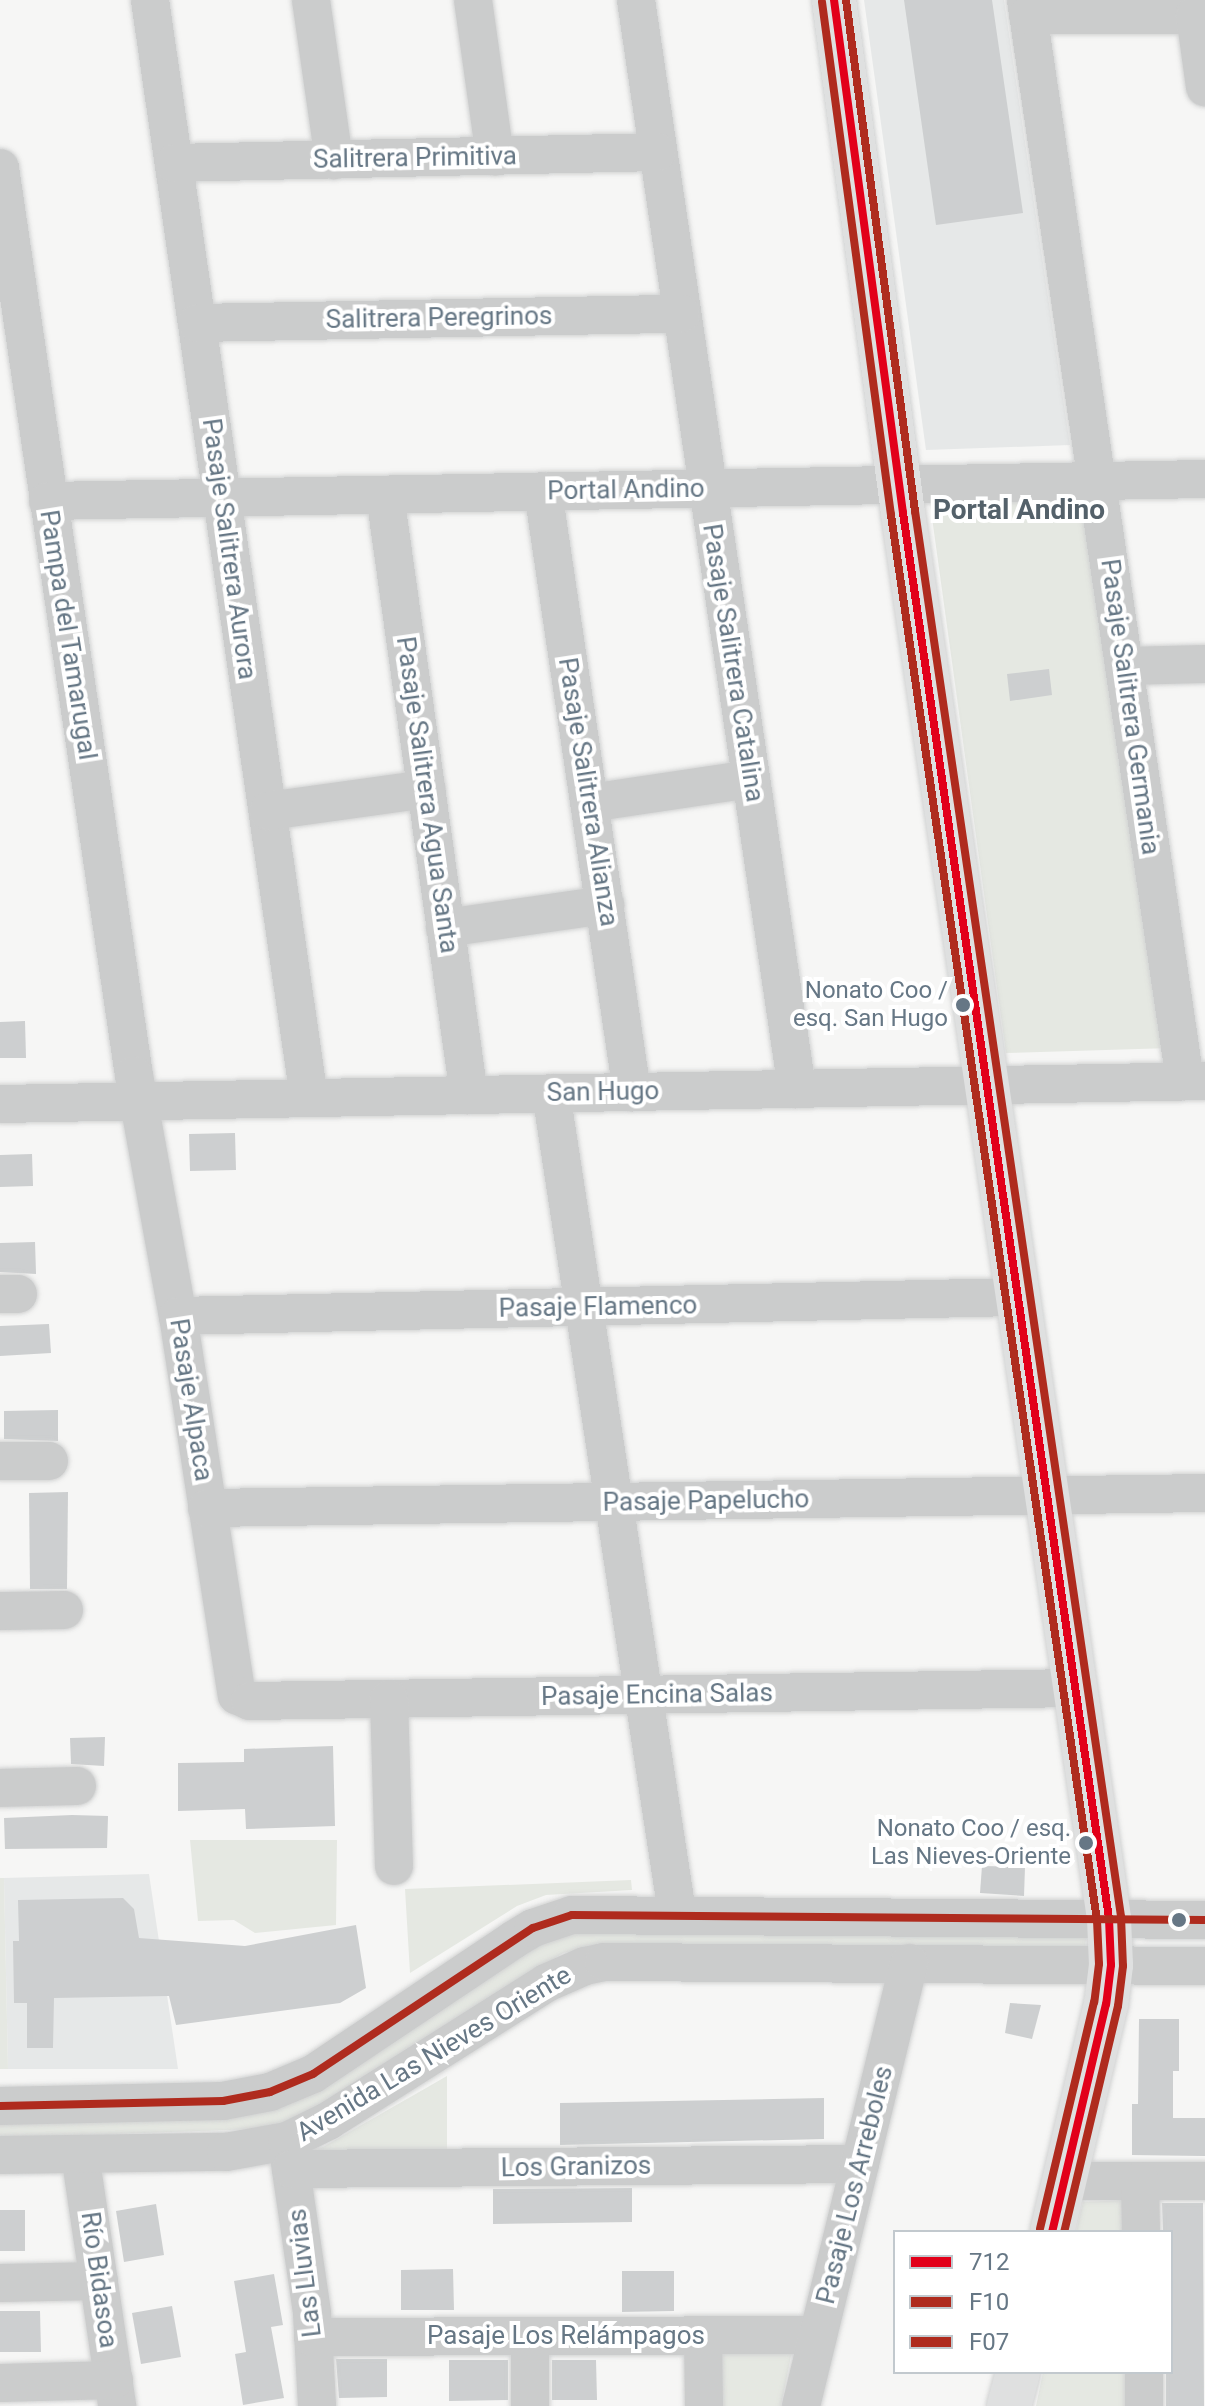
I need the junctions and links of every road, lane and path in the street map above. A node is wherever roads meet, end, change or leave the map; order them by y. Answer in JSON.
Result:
{"nodes":[{"id":1,"x":150,"y":0,"type":"edge"},
{"id":2,"x":311,"y":0,"type":"edge"},
{"id":3,"x":473,"y":0,"type":"edge"},
{"id":4,"x":636,"y":0,"type":"edge"},
{"id":5,"x":834,"y":0,"type":"edge"},
{"id":6,"x":1027,"y":7,"type":"edge"},
{"id":7,"x":1200,"y":15,"type":"edge"},
{"id":8,"x":1205,"y":87,"type":"edge"},
{"id":9,"x":657,"y":152,"type":"junction"},
{"id":10,"x":495,"y":156,"type":"junction"},
{"id":11,"x":334,"y":160,"type":"junction"},
{"id":12,"x":174,"y":163,"type":"junction"},
{"id":13,"x":0,"y":168,"type":"edge"},
{"id":14,"x":8,"y":277,"type":"edge"},
{"id":15,"x":681,"y":314,"type":"junction"},
{"id":16,"x":197,"y":323,"type":"junction"},
{"id":17,"x":1205,"y":479,"type":"edge"},
{"id":18,"x":1097,"y":480,"type":"junction"},
{"id":19,"x":900,"y":485,"type":"junction"},
{"id":20,"x":706,"y":488,"type":"junction"},
{"id":21,"x":543,"y":491,"type":"junction"},
{"id":22,"x":385,"y":495,"type":"junction"},
{"id":23,"x":222,"y":497,"type":"junction"},
{"id":24,"x":48,"y":501,"type":"junction"},
{"id":25,"x":1205,"y":664,"type":"edge"},
{"id":26,"x":1124,"y":666,"type":"junction"},
{"id":27,"x":750,"y":779,"type":"junction"},
{"id":28,"x":426,"y":789,"type":"junction"},
{"id":29,"x":590,"y":803,"type":"junction"},
{"id":30,"x":268,"y":811,"type":"junction"},
{"id":31,"x":605,"y":905,"type":"junction"},
{"id":32,"x":445,"y":928,"type":"junction"},
{"id":33,"x":1195,"y":1081,"type":"edge"},
{"id":34,"x":987,"y":1084,"type":"junction"},
{"id":35,"x":797,"y":1089,"type":"junction"},
{"id":36,"x":632,"y":1092,"type":"junction"},
{"id":37,"x":551,"y":1093,"type":"junction"},
{"id":38,"x":469,"y":1095,"type":"junction"},
{"id":39,"x":309,"y":1098,"type":"junction"},
{"id":40,"x":139,"y":1101,"type":"junction"},
{"id":41,"x":0,"y":1104,"type":"edge"},
{"id":42,"x":1018,"y":1297,"type":"junction"},
{"id":43,"x":584,"y":1307,"type":"junction"},
{"id":44,"x":178,"y":1316,"type":"junction"},
{"id":45,"x":0,"y":1461,"type":"edge"},
{"id":46,"x":49,"y":1461,"type":"dead end"},
{"id":47,"x":1205,"y":1493,"type":"edge"},
{"id":48,"x":1047,"y":1496,"type":"junction"},
{"id":49,"x":614,"y":1503,"type":"junction"},
{"id":50,"x":207,"y":1508,"type":"junction"},
{"id":51,"x":64,"y":1610,"type":"dead end"},
{"id":52,"x":0,"y":1611,"type":"edge"},
{"id":53,"x":1075,"y":1688,"type":"junction"},
{"id":54,"x":643,"y":1695,"type":"junction"},
{"id":55,"x":240,"y":1698,"type":"joint"},
{"id":56,"x":389,"y":1699,"type":"junction"},
{"id":57,"x":77,"y":1786,"type":"dead end"},
{"id":58,"x":0,"y":1788,"type":"edge"},
{"id":59,"x":394,"y":1866,"type":"dead end"},
{"id":60,"x":677,"y":1913,"type":"junction"},
{"id":61,"x":1109,"y":1919,"type":"junction"},
{"id":62,"x":1205,"y":1920,"type":"edge"},
{"id":63,"x":909,"y":1963,"type":"junction"},
{"id":64,"x":1111,"y":1965,"type":"junction"},
{"id":65,"x":1205,"y":1966,"type":"edge"},
{"id":66,"x":0,"y":2106,"type":"edge"},
{"id":67,"x":80,"y":2154,"type":"junction"},
{"id":68,"x":0,"y":2155,"type":"edge"},
{"id":69,"x":289,"y":2155,"type":"junction"},
{"id":70,"x":860,"y":2164,"type":"junction"},
{"id":71,"x":1065,"y":2181,"type":"junction"},
{"id":72,"x":1140,"y":2181,"type":"junction"},
{"id":73,"x":1205,"y":2181,"type":"edge"},
{"id":74,"x":1053,"y":2230,"type":"edge"},
{"id":75,"x":1141,"y":2230,"type":"edge"},
{"id":76,"x":99,"y":2281,"type":"junction"},
{"id":77,"x":0,"y":2283,"type":"edge"},
{"id":78,"x":703,"y":2335,"type":"junction"},
{"id":79,"x":818,"y":2335,"type":"junction"},
{"id":80,"x":530,"y":2336,"type":"junction"},
{"id":81,"x":313,"y":2337,"type":"junction"},
{"id":82,"x":1017,"y":2374,"type":"edge"},
{"id":83,"x":1144,"y":2374,"type":"edge"},
{"id":84,"x":0,"y":2383,"type":"edge"},
{"id":85,"x":116,"y":2393,"type":"edge"},
{"id":86,"x":317,"y":2406,"type":"edge"},
{"id":87,"x":530,"y":2406,"type":"edge"},
{"id":88,"x":704,"y":2406,"type":"edge"},
{"id":89,"x":801,"y":2406,"type":"edge"},
{"id":90,"x":1009,"y":2406,"type":"edge"},
{"id":91,"x":1144,"y":2406,"type":"edge"}],
"edges":[{"from":1,"to":12,"type":"street","name":"Pasaje Salitrera Aurora"},
{"from":2,"to":11,"type":"street"},
{"from":3,"to":10,"type":"street"},
{"from":4,"to":9,"type":"street","name":"Pasaje Salitrera Catalina"},
{"from":5,"to":19,"type":"main road"},
{"from":6,"to":7,"type":"street"},
{"from":6,"to":18,"type":"street","name":"Pasaje Salitrera Germania"},
{"from":7,"to":8,"type":"street"},
{"from":9,"to":10,"type":"street","name":"Salitrera Primitiva"},
{"from":9,"to":15,"type":"street","name":"Pasaje Salitrera Catalina"},
{"from":10,"to":11,"type":"street","name":"Salitrera Primitiva"},
{"from":11,"to":12,"type":"street","name":"Salitrera Primitiva"},
{"from":12,"to":16,"type":"street","name":"Pasaje Salitrera Aurora"},
{"from":13,"to":14,"type":"street","name":"Pampa del Tamarugal"},
{"from":14,"to":24,"type":"street","name":"Pampa del Tamarugal"},
{"from":15,"to":16,"type":"street","name":"Salitrera Peregrinos"},
{"from":15,"to":20,"type":"street","name":"Pasaje Salitrera Catalina"},
{"from":16,"to":23,"type":"street","name":"Pasaje Salitrera Aurora"},
{"from":17,"to":18,"type":"street","name":"Portal Andino"},
{"from":18,"to":19,"type":"street","name":"Portal Andino"},
{"from":18,"to":26,"type":"street","name":"Pasaje Salitrera Germania"},
{"from":19,"to":20,"type":"street","name":"Portal Andino"},
{"from":19,"to":34,"type":"main road"},
{"from":20,"to":21,"type":"street","name":"Portal Andino"},
{"from":20,"to":27,"type":"street","name":"Pasaje Salitrera Catalina"},
{"from":21,"to":22,"type":"street","name":"Portal Andino"},
{"from":21,"to":29,"type":"street","name":"Pasaje Salitrera Alianza"},
{"from":22,"to":23,"type":"street","name":"Portal Andino"},
{"from":22,"to":28,"type":"street","name":"Pasaje Salitrera Agua Santa"},
{"from":23,"to":24,"type":"street","name":"Portal Andino"},
{"from":23,"to":30,"type":"street","name":"Pasaje Salitrera Aurora"},
{"from":24,"to":40,"type":"street","name":"Pampa del Tamarugal"},
{"from":25,"to":26,"type":"street"},
{"from":26,"to":33,"type":"street","name":"Pasaje Salitrera Germania"},
{"from":27,"to":29,"type":"street"},
{"from":27,"to":35,"type":"street","name":"Pasaje Salitrera Catalina"},
{"from":28,"to":30,"type":"street"},
{"from":28,"to":32,"type":"street","name":"Pasaje Salitrera Agua Santa"},
{"from":29,"to":31,"type":"street","name":"Pasaje Salitrera Alianza"},
{"from":30,"to":39,"type":"street","name":"Pasaje Salitrera Aurora"},
{"from":31,"to":32,"type":"street"},
{"from":31,"to":36,"type":"street","name":"Pasaje Salitrera Alianza"},
{"from":32,"to":38,"type":"street","name":"Pasaje Salitrera Agua Santa"},
{"from":33,"to":34,"type":"street","name":"San Hugo"},
{"from":34,"to":35,"type":"street","name":"San Hugo"},
{"from":34,"to":42,"type":"main road"},
{"from":35,"to":36,"type":"street","name":"San Hugo"},
{"from":36,"to":37,"type":"street","name":"San Hugo"},
{"from":37,"to":38,"type":"street","name":"San Hugo"},
{"from":37,"to":43,"type":"street"},
{"from":38,"to":39,"type":"street","name":"San Hugo"},
{"from":39,"to":40,"type":"street","name":"San Hugo"},
{"from":40,"to":41,"type":"street","name":"San Hugo"},
{"from":40,"to":44,"type":"street","name":"Pasaje Alpaca"},
{"from":42,"to":43,"type":"street","name":"Pasaje Flamenco"},
{"from":42,"to":48,"type":"main road"},
{"from":43,"to":44,"type":"street","name":"Pasaje Flamenco"},
{"from":43,"to":49,"type":"street"},
{"from":44,"to":50,"type":"street","name":"Pasaje Alpaca"},
{"from":45,"to":46,"type":"street"},
{"from":47,"to":48,"type":"street","name":"Pasaje Papelucho"},
{"from":48,"to":49,"type":"street","name":"Pasaje Papelucho"},
{"from":48,"to":53,"type":"main road"},
{"from":49,"to":50,"type":"street","name":"Pasaje Papelucho"},
{"from":49,"to":54,"type":"street"},
{"from":50,"to":55,"type":"street","name":"Pasaje Alpaca"},
{"from":51,"to":52,"type":"street"},
{"from":53,"to":54,"type":"street","name":"Pasaje Encina Salas"},
{"from":53,"to":61,"type":"main road"},
{"from":54,"to":56,"type":"street","name":"Pasaje Encina Salas"},
{"from":54,"to":60,"type":"street"},
{"from":55,"to":56,"type":"street","name":"Pasaje Encina Salas"},
{"from":56,"to":59,"type":"street"},
{"from":57,"to":58,"type":"street"},
{"from":60,"to":61,"type":"street","name":"Avenida Las Nieves Oriente"},
{"from":60,"to":66,"type":"street","name":"Avenida Las Nieves Oriente"},
{"from":61,"to":62,"type":"street","name":"Avenida Las Nieves Oriente"},
{"from":61,"to":64,"type":"main road"},
{"from":63,"to":64,"type":"street","name":"Avenida Las Nieves Oriente"},
{"from":63,"to":69,"type":"street","name":"Avenida Las Nieves Oriente"},
{"from":63,"to":70,"type":"street","name":"Pasaje Los Arreboles"},
{"from":64,"to":65,"type":"street","name":"Avenida Las Nieves Oriente"},
{"from":64,"to":71,"type":"main road"},
{"from":67,"to":68,"type":"street","name":"Avenida Las Nieves Oriente"},
{"from":67,"to":69,"type":"street","name":"Avenida Las Nieves Oriente"},
{"from":67,"to":76,"type":"street","name":"Río Bidasoa"},
{"from":69,"to":70,"type":"street","name":"Los Granizos"},
{"from":69,"to":81,"type":"street","name":"Las Lluvias"},
{"from":70,"to":79,"type":"street","name":"Pasaje Los Arreboles"},
{"from":71,"to":72,"type":"street"},
{"from":71,"to":74,"type":"main road"},
{"from":72,"to":73,"type":"street"},
{"from":72,"to":75,"type":"street"},
{"from":76,"to":77,"type":"street"},
{"from":76,"to":85,"type":"street","name":"Río Bidasoa"},
{"from":78,"to":79,"type":"street","name":"Pasaje Los Relámpagos"},
{"from":78,"to":80,"type":"street","name":"Pasaje Los Relámpagos"},
{"from":78,"to":88,"type":"street"},
{"from":79,"to":89,"type":"street","name":"Pasaje Los Arreboles"},
{"from":80,"to":81,"type":"street","name":"Pasaje Los Relámpagos"},
{"from":80,"to":87,"type":"street"},
{"from":81,"to":86,"type":"street","name":"Las Lluvias"},
{"from":82,"to":90,"type":"main road"},
{"from":83,"to":91,"type":"street"},
{"from":84,"to":85,"type":"street"}]}
